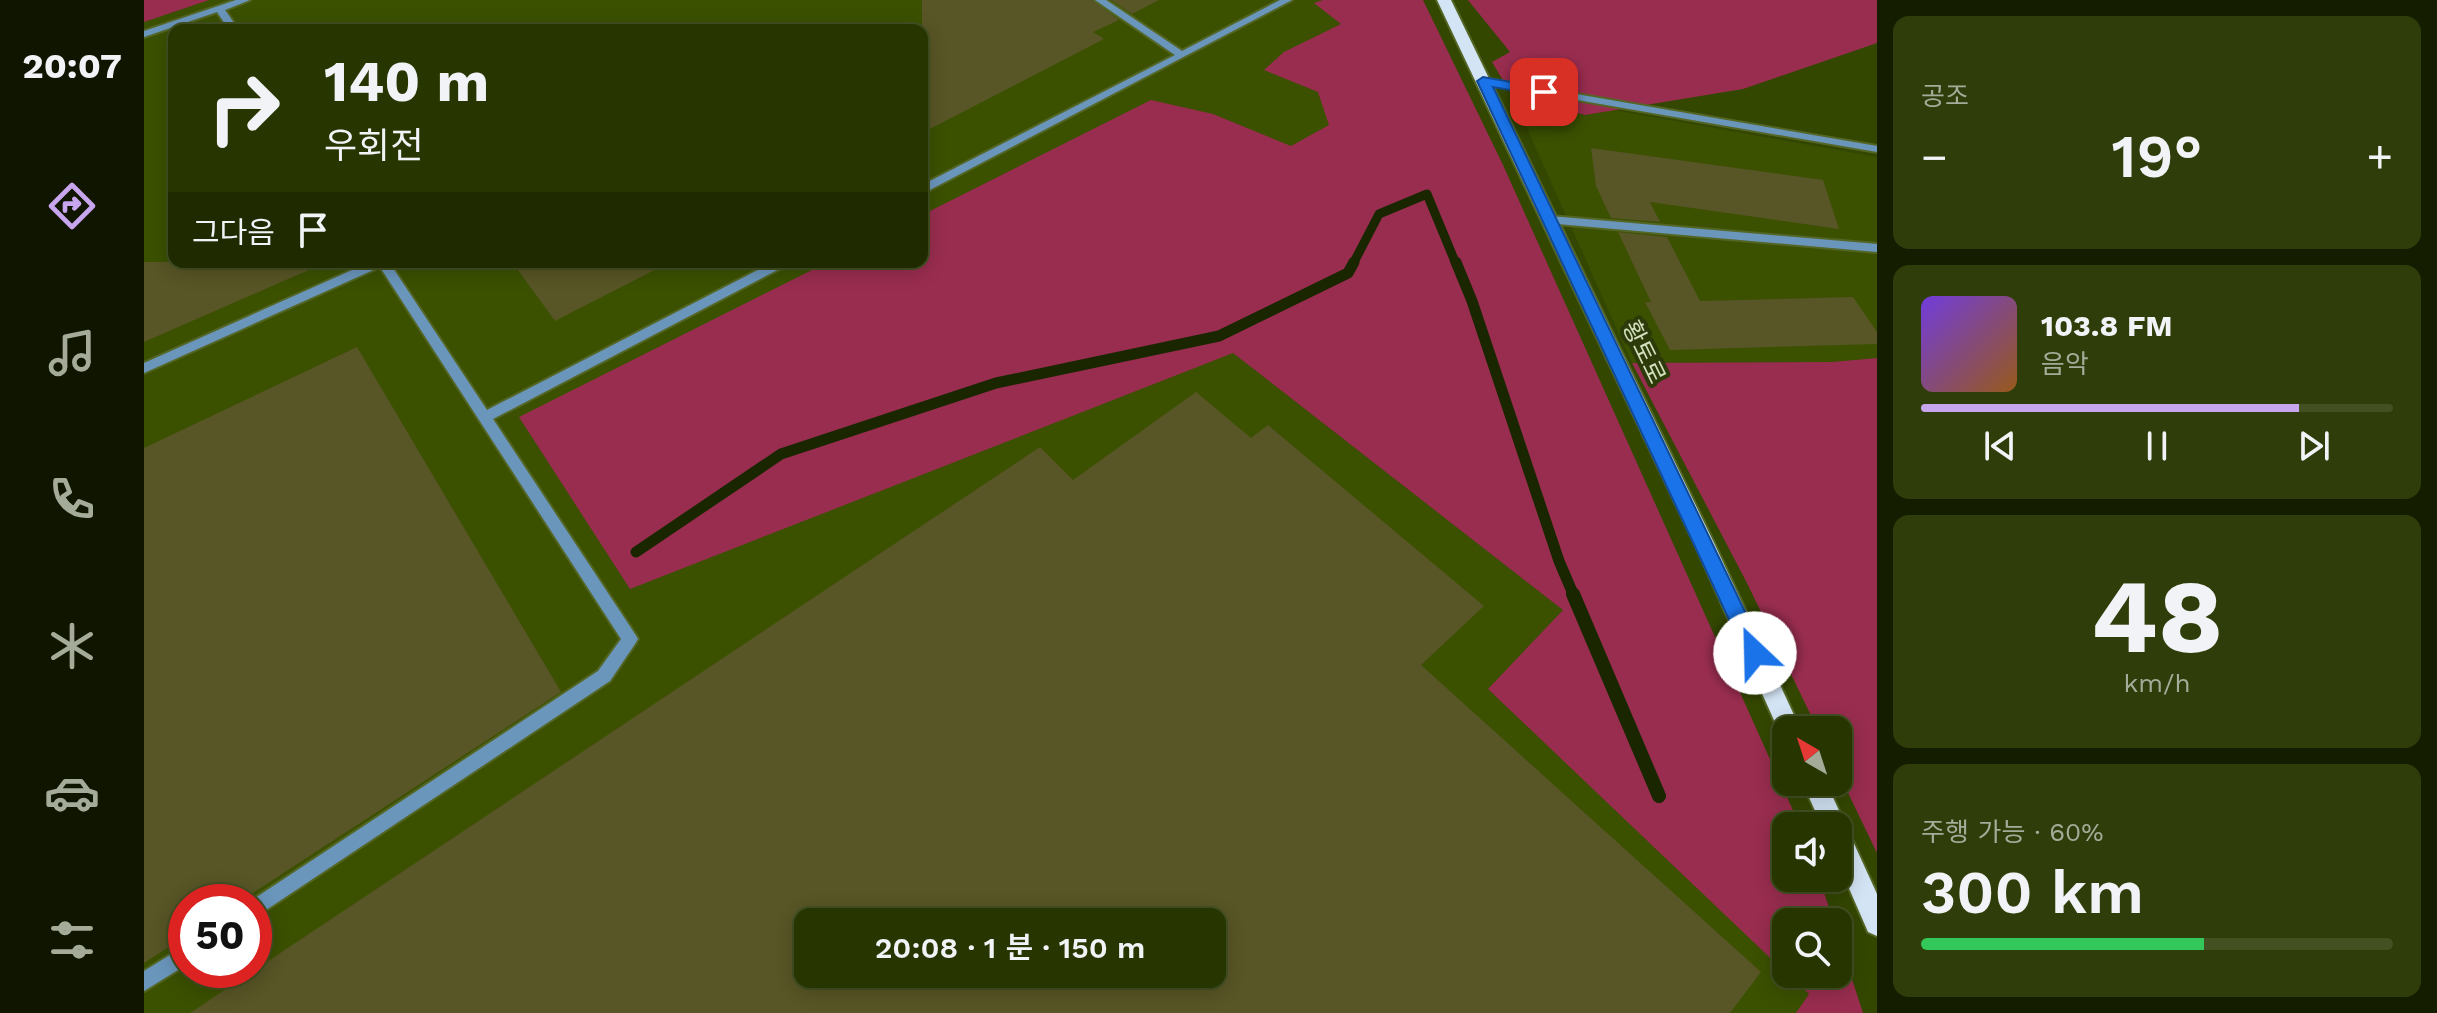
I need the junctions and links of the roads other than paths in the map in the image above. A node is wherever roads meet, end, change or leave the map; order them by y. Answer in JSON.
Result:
{"nodes":[{"id":1,"x":245,"y":0,"type":"edge"},
{"id":2,"x":1100,"y":0,"type":"edge"},
{"id":3,"x":1287,"y":0,"type":"edge"},
{"id":4,"x":1444,"y":0,"type":"edge"},
{"id":5,"x":219,"y":8,"type":"junction"},
{"id":6,"x":173,"y":24,"type":"edge"},
{"id":7,"x":230,"y":24,"type":"edge"},
{"id":8,"x":168,"y":26,"type":"edge"},
{"id":9,"x":144,"y":34,"type":"edge"},
{"id":10,"x":1182,"y":55,"type":"junction"},
{"id":11,"x":1483,"y":81,"type":"junction"},
{"id":12,"x":1877,"y":149,"type":"edge"},
{"id":13,"x":928,"y":187,"type":"edge"},
{"id":14,"x":1550,"y":220,"type":"junction"},
{"id":15,"x":1877,"y":248,"type":"edge"},
{"id":16,"x":369,"y":268,"type":"edge"},
{"id":17,"x":386,"y":268,"type":"edge"},
{"id":18,"x":771,"y":268,"type":"edge"},
{"id":19,"x":144,"y":368,"type":"edge"},
{"id":20,"x":485,"y":417,"type":"junction"},
{"id":21,"x":1784,"y":716,"type":"edge"},
{"id":22,"x":1852,"y":867,"type":"edge"},
{"id":23,"x":272,"y":897,"type":"edge"},
{"id":24,"x":1877,"y":923,"type":"edge"},
{"id":25,"x":168,"y":966,"type":"edge"},
{"id":26,"x":144,"y":982,"type":"edge"}],
"edges":[{"from":1,"to":5,"type":"lane"},
{"from":2,"to":10,"type":"lane"},
{"from":3,"to":10,"type":"lane"},
{"from":4,"to":11,"type":"main road","name":"황토로"},
{"from":5,"to":6,"type":"lane"},
{"from":5,"to":7,"type":"lane"},
{"from":8,"to":9,"type":"lane"},
{"from":10,"to":13,"type":"lane"},
{"from":11,"to":12,"type":"lane"},
{"from":11,"to":14,"type":"main road","name":"황토로"},
{"from":14,"to":15,"type":"lane"},
{"from":14,"to":21,"type":"main road","name":"황토로"},
{"from":16,"to":19,"type":"lane"},
{"from":17,"to":20,"type":"lane"},
{"from":18,"to":20,"type":"lane"},
{"from":20,"to":23,"type":"lane"},
{"from":22,"to":24,"type":"main road"},
{"from":25,"to":26,"type":"lane"}]}
